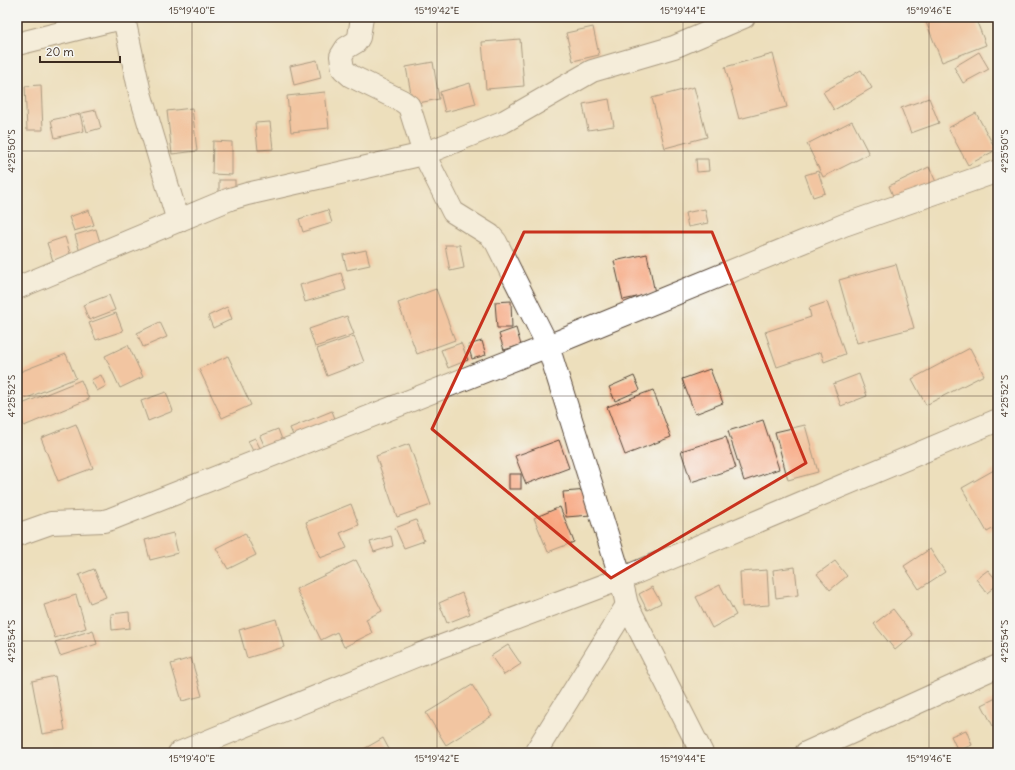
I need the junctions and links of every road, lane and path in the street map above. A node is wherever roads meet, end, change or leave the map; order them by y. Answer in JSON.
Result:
{"nodes":[{"id":1,"x":126,"y":17,"type":"edge"},
{"id":2,"x":362,"y":17,"type":"edge"},
{"id":3,"x":744,"y":17,"type":"edge"},
{"id":4,"x":99,"y":22,"type":"junction"},
{"id":5,"x":17,"y":44,"type":"edge"},
{"id":6,"x":424,"y":154,"type":"junction"},
{"id":7,"x":998,"y":171,"type":"edge"},
{"id":8,"x":178,"y":221,"type":"junction"},
{"id":9,"x":17,"y":288,"type":"edge"},
{"id":10,"x":548,"y":346,"type":"junction"},
{"id":11,"x":998,"y":420,"type":"edge"},
{"id":12,"x":17,"y":535,"type":"edge"},
{"id":13,"x":621,"y":579,"type":"junction"},
{"id":14,"x":627,"y":605,"type":"junction"},
{"id":15,"x":998,"y":666,"type":"edge"},
{"id":16,"x":179,"y":753,"type":"edge"},
{"id":17,"x":535,"y":753,"type":"edge"},
{"id":18,"x":702,"y":753,"type":"edge"},
{"id":19,"x":806,"y":753,"type":"edge"}],
"edges":[{"from":1,"to":4,"type":"street"},
{"from":2,"to":6,"type":"street"},
{"from":3,"to":6,"type":"street"},
{"from":4,"to":5,"type":"street"},
{"from":4,"to":8,"type":"street"},
{"from":6,"to":8,"type":"street"},
{"from":6,"to":10,"type":"street"},
{"from":7,"to":10,"type":"street"},
{"from":8,"to":9,"type":"street"},
{"from":10,"to":12,"type":"street"},
{"from":10,"to":13,"type":"street"},
{"from":11,"to":13,"type":"street"},
{"from":13,"to":14,"type":"street"},
{"from":13,"to":16,"type":"street"},
{"from":14,"to":17,"type":"street"},
{"from":14,"to":18,"type":"street"},
{"from":15,"to":19,"type":"street"}]}
